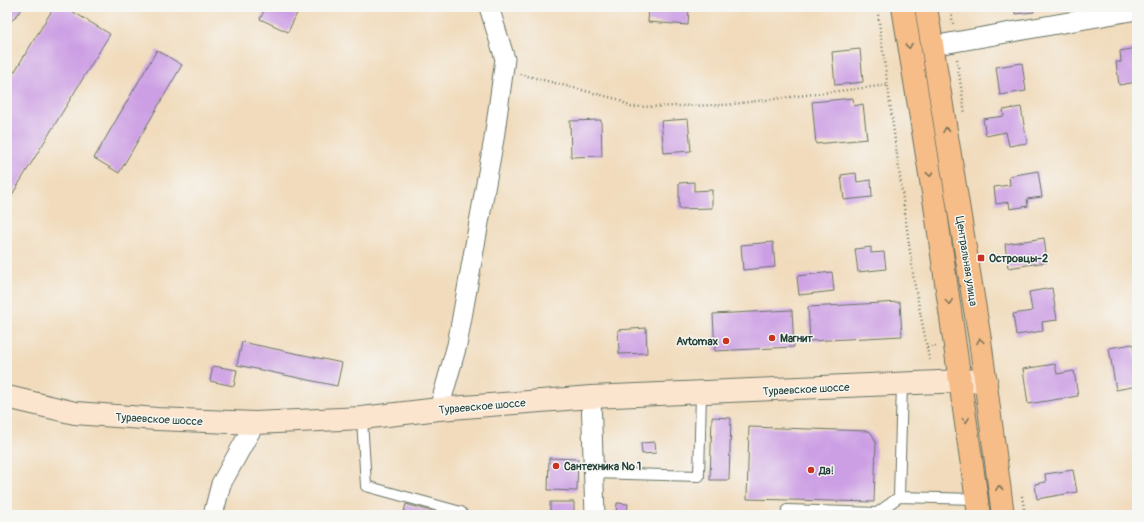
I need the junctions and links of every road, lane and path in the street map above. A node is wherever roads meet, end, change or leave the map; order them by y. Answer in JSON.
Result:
{"nodes":[{"id":1,"x":489,"y":7,"type":"edge"},
{"id":2,"x":877,"y":7,"type":"edge"},
{"id":3,"x":903,"y":7,"type":"edge"},
{"id":4,"x":926,"y":7,"type":"edge"},
{"id":5,"x":1137,"y":10,"type":"edge"},
{"id":6,"x":932,"y":46,"type":"junction"},
{"id":7,"x":504,"y":69,"type":"junction"},
{"id":8,"x":887,"y":85,"type":"junction"},
{"id":9,"x":986,"y":380,"type":"junction"},
{"id":10,"x":960,"y":382,"type":"junction"},
{"id":11,"x":934,"y":383,"type":"junction"},
{"id":12,"x":902,"y":384,"type":"junction"},
{"id":13,"x":702,"y":393,"type":"junction"},
{"id":14,"x":7,"y":396,"type":"edge"},
{"id":15,"x":591,"y":398,"type":"junction"},
{"id":16,"x":439,"y":409,"type":"junction"},
{"id":17,"x":362,"y":418,"type":"junction"},
{"id":18,"x":255,"y":423,"type":"junction"},
{"id":19,"x":594,"y":473,"type":"junction"},
{"id":20,"x":899,"y":497,"type":"junction"},
{"id":21,"x":978,"y":507,"type":"edge"},
{"id":22,"x":786,"y":510,"type":"dead end"},
{"id":23,"x":214,"y":515,"type":"edge"},
{"id":24,"x":463,"y":515,"type":"edge"},
{"id":25,"x":595,"y":515,"type":"edge"},
{"id":26,"x":1003,"y":515,"type":"edge"}],
"edges":[{"from":1,"to":7,"type":"street"},
{"from":2,"to":8,"type":"path"},
{"from":3,"to":10,"type":"main road","name":"Центральная улица","one_way":true},
{"from":4,"to":6,"type":"main road","name":"Центральная улица"},
{"from":5,"to":6,"type":"street"},
{"from":9,"to":6,"type":"main road","name":"Центральная улица","one_way":true},
{"from":7,"to":8,"type":"path"},
{"from":7,"to":16,"type":"street"},
{"from":8,"to":11,"type":"path"},
{"from":9,"to":10,"type":"main road","name":"Тураевское шоссе"},
{"from":26,"to":9,"type":"main road","name":"Центральная улица","one_way":true},
{"from":10,"to":11,"type":"main road","name":"Тураевское шоссе"},
{"from":10,"to":21,"type":"main road","name":"Центральная улица","one_way":true},
{"from":11,"to":12,"type":"main road","name":"Тураевское шоссе"},
{"from":12,"to":13,"type":"main road","name":"Тураевское шоссе"},
{"from":12,"to":20,"type":"lane"},
{"from":13,"to":15,"type":"main road","name":"Тураевское шоссе"},
{"from":13,"to":19,"type":"lane"},
{"from":14,"to":18,"type":"main road","name":"Тураевское шоссе"},
{"from":15,"to":16,"type":"main road","name":"Тураевское шоссе"},
{"from":15,"to":19,"type":"street"},
{"from":16,"to":17,"type":"main road","name":"Тураевское шоссе"},
{"from":17,"to":18,"type":"main road","name":"Тураевское шоссе"},
{"from":17,"to":24,"type":"lane"},
{"from":18,"to":23,"type":"street"},
{"from":19,"to":25,"type":"street"},
{"from":20,"to":21,"type":"lane"},
{"from":20,"to":22,"type":"lane"}]}
